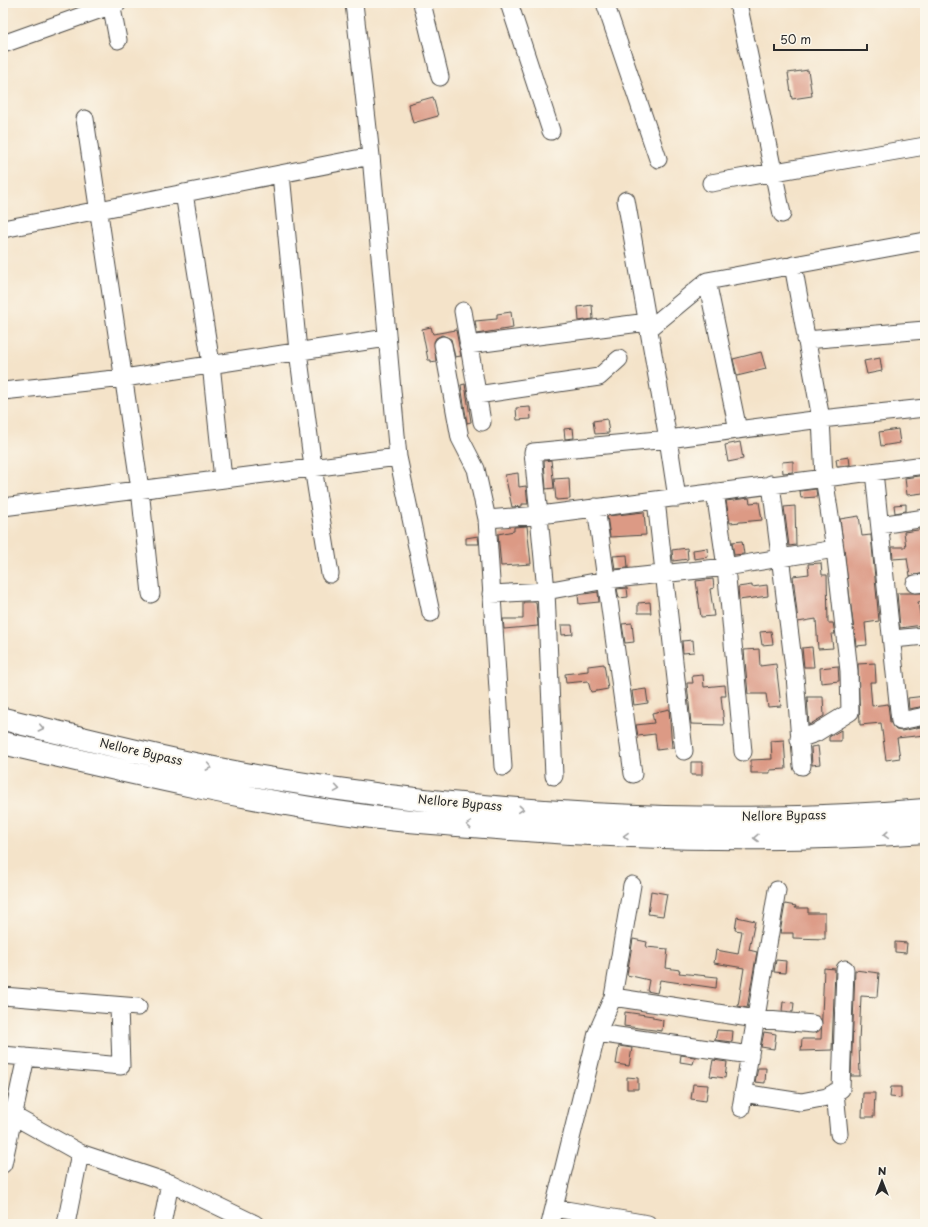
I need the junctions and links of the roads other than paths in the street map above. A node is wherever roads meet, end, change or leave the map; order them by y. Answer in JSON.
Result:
{"nodes":[{"id":1,"x":354,"y":3,"type":"edge"},
{"id":2,"x":422,"y":3,"type":"edge"},
{"id":3,"x":509,"y":3,"type":"edge"},
{"id":4,"x":605,"y":3,"type":"edge"},
{"id":5,"x":738,"y":3,"type":"edge"},
{"id":6,"x":113,"y":4,"type":"edge"},
{"id":7,"x":118,"y":40,"type":"dead end"},
{"id":8,"x":3,"y":44,"type":"edge"},
{"id":9,"x":440,"y":77,"type":"dead end"},
{"id":10,"x":85,"y":119,"type":"dead end"},
{"id":11,"x":551,"y":131,"type":"dead end"},
{"id":12,"x":925,"y":146,"type":"edge"},
{"id":13,"x":371,"y":156,"type":"junction"},
{"id":14,"x":658,"y":159,"type":"dead end"},
{"id":15,"x":281,"y":174,"type":"junction"},
{"id":16,"x":773,"y":174,"type":"junction"},
{"id":17,"x":711,"y":183,"type":"dead end"},
{"id":18,"x":184,"y":193,"type":"junction"},
{"id":19,"x":626,"y":200,"type":"dead end"},
{"id":20,"x":100,"y":210,"type":"junction"},
{"id":21,"x":782,"y":214,"type":"dead end"},
{"id":22,"x":3,"y":229,"type":"edge"},
{"id":23,"x":925,"y":241,"type":"edge"},
{"id":24,"x":793,"y":265,"type":"junction"},
{"id":25,"x":707,"y":281,"type":"junction"},
{"id":26,"x":463,"y":311,"type":"dead end"},
{"id":27,"x":648,"y":325,"type":"junction"},
{"id":28,"x":925,"y":330,"type":"edge"},
{"id":29,"x":387,"y":338,"type":"junction"},
{"id":30,"x":806,"y":340,"type":"junction"},
{"id":31,"x":443,"y":345,"type":"dead end"},
{"id":32,"x":468,"y":345,"type":"junction"},
{"id":33,"x":298,"y":351,"type":"junction"},
{"id":34,"x":619,"y":359,"type":"dead end"},
{"id":35,"x":211,"y":364,"type":"junction"},
{"id":36,"x":124,"y":378,"type":"junction"},
{"id":37,"x":3,"y":392,"type":"edge"},
{"id":38,"x":477,"y":395,"type":"junction"},
{"id":39,"x":925,"y":408,"type":"edge"},
{"id":40,"x":821,"y":419,"type":"junction"},
{"id":41,"x":482,"y":422,"type":"dead end"},
{"id":42,"x":738,"y":430,"type":"junction"},
{"id":43,"x":668,"y":439,"type":"junction"},
{"id":44,"x":398,"y":457,"type":"junction"},
{"id":45,"x":925,"y":465,"type":"edge"},
{"id":46,"x":313,"y":467,"type":"junction"},
{"id":47,"x":874,"y":472,"type":"junction"},
{"id":48,"x":824,"y":477,"type":"junction"},
{"id":49,"x":223,"y":479,"type":"junction"},
{"id":50,"x":771,"y":484,"type":"junction"},
{"id":51,"x":140,"y":489,"type":"junction"},
{"id":52,"x":715,"y":492,"type":"junction"},
{"id":53,"x":677,"y":498,"type":"junction"},
{"id":54,"x":656,"y":500,"type":"junction"},
{"id":55,"x":3,"y":507,"type":"edge"},
{"id":56,"x":596,"y":507,"type":"junction"},
{"id":57,"x":540,"y":514,"type":"junction"},
{"id":58,"x":925,"y":518,"type":"edge"},
{"id":59,"x":487,"y":519,"type":"junction"},
{"id":60,"x":880,"y":525,"type":"junction"},
{"id":61,"x":835,"y":549,"type":"junction"},
{"id":62,"x":780,"y":557,"type":"junction"},
{"id":63,"x":726,"y":567,"type":"junction"},
{"id":64,"x":665,"y":573,"type":"junction"},
{"id":65,"x":330,"y":574,"type":"dead end"},
{"id":66,"x":606,"y":580,"type":"junction"},
{"id":67,"x":546,"y":591,"type":"junction"},
{"id":68,"x":151,"y":594,"type":"dead end"},
{"id":69,"x":491,"y":594,"type":"junction"},
{"id":70,"x":430,"y":614,"type":"dead end"},
{"id":71,"x":925,"y":636,"type":"edge"},
{"id":72,"x":893,"y":639,"type":"junction"},
{"id":73,"x":925,"y":716,"type":"edge"},
{"id":74,"x":3,"y":719,"type":"edge"},
{"id":75,"x":799,"y":740,"type":"junction"},
{"id":76,"x":3,"y":743,"type":"edge"},
{"id":77,"x":684,"y":751,"type":"dead end"},
{"id":78,"x":743,"y":752,"type":"dead end"},
{"id":79,"x":802,"y":766,"type":"dead end"},
{"id":80,"x":503,"y":767,"type":"dead end"},
{"id":81,"x":632,"y":774,"type":"dead end"},
{"id":82,"x":554,"y":776,"type":"dead end"},
{"id":83,"x":925,"y":810,"type":"edge"},
{"id":84,"x":925,"y":832,"type":"edge"},
{"id":85,"x":632,"y":886,"type":"dead end"},
{"id":86,"x":777,"y":890,"type":"dead end"},
{"id":87,"x":845,"y":969,"type":"dead end"},
{"id":88,"x":3,"y":996,"type":"edge"},
{"id":89,"x":613,"y":997,"type":"junction"},
{"id":90,"x":119,"y":1006,"type":"junction"},
{"id":91,"x":138,"y":1007,"type":"dead end"},
{"id":92,"x":756,"y":1019,"type":"junction"},
{"id":93,"x":813,"y":1024,"type":"dead end"},
{"id":94,"x":597,"y":1033,"type":"junction"},
{"id":95,"x":3,"y":1055,"type":"edge"},
{"id":96,"x":750,"y":1055,"type":"junction"},
{"id":97,"x":26,"y":1057,"type":"junction"},
{"id":98,"x":835,"y":1092,"type":"junction"},
{"id":99,"x":8,"y":1112,"type":"edge"},
{"id":100,"x":839,"y":1134,"type":"dead end"},
{"id":101,"x":80,"y":1153,"type":"junction"},
{"id":102,"x":3,"y":1164,"type":"edge"},
{"id":103,"x":170,"y":1183,"type":"junction"},
{"id":104,"x":552,"y":1216,"type":"edge"},
{"id":105,"x":66,"y":1224,"type":"edge"},
{"id":106,"x":162,"y":1224,"type":"edge"},
{"id":107,"x":255,"y":1224,"type":"edge"},
{"id":108,"x":648,"y":1224,"type":"edge"}],
"edges":[{"from":1,"to":13,"type":"street"},
{"from":2,"to":9,"type":"street"},
{"from":3,"to":11,"type":"street"},
{"from":4,"to":14,"type":"street"},
{"from":5,"to":16,"type":"street"},
{"from":6,"to":7,"type":"street"},
{"from":6,"to":8,"type":"street"},
{"from":10,"to":20,"type":"street"},
{"from":12,"to":16,"type":"street"},
{"from":13,"to":15,"type":"street"},
{"from":13,"to":29,"type":"street"},
{"from":15,"to":18,"type":"street"},
{"from":15,"to":33,"type":"street"},
{"from":16,"to":17,"type":"street"},
{"from":16,"to":21,"type":"street"},
{"from":18,"to":20,"type":"street"},
{"from":18,"to":35,"type":"street"},
{"from":19,"to":27,"type":"street"},
{"from":20,"to":22,"type":"street"},
{"from":20,"to":36,"type":"street"},
{"from":23,"to":24,"type":"street"},
{"from":24,"to":25,"type":"street"},
{"from":24,"to":30,"type":"street"},
{"from":25,"to":27,"type":"street"},
{"from":25,"to":42,"type":"street"},
{"from":26,"to":32,"type":"street"},
{"from":27,"to":32,"type":"street"},
{"from":27,"to":43,"type":"street"},
{"from":28,"to":30,"type":"street"},
{"from":29,"to":33,"type":"street"},
{"from":29,"to":44,"type":"street"},
{"from":30,"to":40,"type":"street"},
{"from":31,"to":59,"type":"street"},
{"from":32,"to":38,"type":"street"},
{"from":33,"to":35,"type":"street"},
{"from":33,"to":46,"type":"street"},
{"from":34,"to":38,"type":"street"},
{"from":35,"to":36,"type":"street"},
{"from":35,"to":49,"type":"street"},
{"from":36,"to":37,"type":"street"},
{"from":36,"to":51,"type":"street"},
{"from":38,"to":41,"type":"street"},
{"from":39,"to":40,"type":"street"},
{"from":40,"to":42,"type":"street"},
{"from":40,"to":48,"type":"street"},
{"from":42,"to":43,"type":"street"},
{"from":43,"to":53,"type":"street"},
{"from":43,"to":57,"type":"street"},
{"from":44,"to":46,"type":"street"},
{"from":44,"to":70,"type":"street"},
{"from":45,"to":47,"type":"street"},
{"from":46,"to":49,"type":"street"},
{"from":46,"to":65,"type":"street"},
{"from":47,"to":48,"type":"street"},
{"from":47,"to":60,"type":"street"},
{"from":48,"to":50,"type":"street"},
{"from":48,"to":61,"type":"street"},
{"from":49,"to":51,"type":"street"},
{"from":50,"to":52,"type":"street"},
{"from":50,"to":62,"type":"street"},
{"from":51,"to":55,"type":"street"},
{"from":51,"to":68,"type":"street"},
{"from":52,"to":53,"type":"street"},
{"from":52,"to":63,"type":"street"},
{"from":53,"to":54,"type":"street"},
{"from":54,"to":56,"type":"street"},
{"from":54,"to":64,"type":"street"},
{"from":56,"to":57,"type":"street"},
{"from":56,"to":66,"type":"street"},
{"from":57,"to":59,"type":"street"},
{"from":57,"to":67,"type":"street"},
{"from":58,"to":60,"type":"street"},
{"from":59,"to":69,"type":"street"},
{"from":60,"to":72,"type":"street"},
{"from":61,"to":62,"type":"street"},
{"from":61,"to":75,"type":"street"},
{"from":62,"to":63,"type":"street"},
{"from":62,"to":75,"type":"street"},
{"from":63,"to":64,"type":"street"},
{"from":63,"to":78,"type":"street"},
{"from":64,"to":66,"type":"street"},
{"from":64,"to":77,"type":"street"},
{"from":66,"to":67,"type":"street"},
{"from":66,"to":81,"type":"street"},
{"from":67,"to":69,"type":"street"},
{"from":67,"to":82,"type":"street"},
{"from":69,"to":80,"type":"street"},
{"from":71,"to":72,"type":"street"},
{"from":72,"to":73,"type":"street"},
{"from":74,"to":83,"type":"highway","name":"Nellore Bypass","one_way":true},
{"from":75,"to":79,"type":"street"},
{"from":84,"to":76,"type":"highway","name":"Nellore Bypass","one_way":true},
{"from":85,"to":89,"type":"street"},
{"from":86,"to":92,"type":"street"},
{"from":87,"to":98,"type":"street"},
{"from":88,"to":90,"type":"street"},
{"from":89,"to":92,"type":"street"},
{"from":89,"to":94,"type":"street"},
{"from":90,"to":91,"type":"street"},
{"from":90,"to":97,"type":"street"},
{"from":92,"to":93,"type":"street"},
{"from":92,"to":96,"type":"street"},
{"from":94,"to":96,"type":"street"},
{"from":94,"to":104,"type":"street"},
{"from":95,"to":97,"type":"street"},
{"from":96,"to":98,"type":"street"},
{"from":97,"to":99,"type":"street"},
{"from":98,"to":100,"type":"street"},
{"from":99,"to":101,"type":"street"},
{"from":99,"to":102,"type":"street"},
{"from":101,"to":103,"type":"street"},
{"from":101,"to":105,"type":"street"},
{"from":103,"to":106,"type":"street"},
{"from":103,"to":107,"type":"street"},
{"from":104,"to":108,"type":"street"}]}
